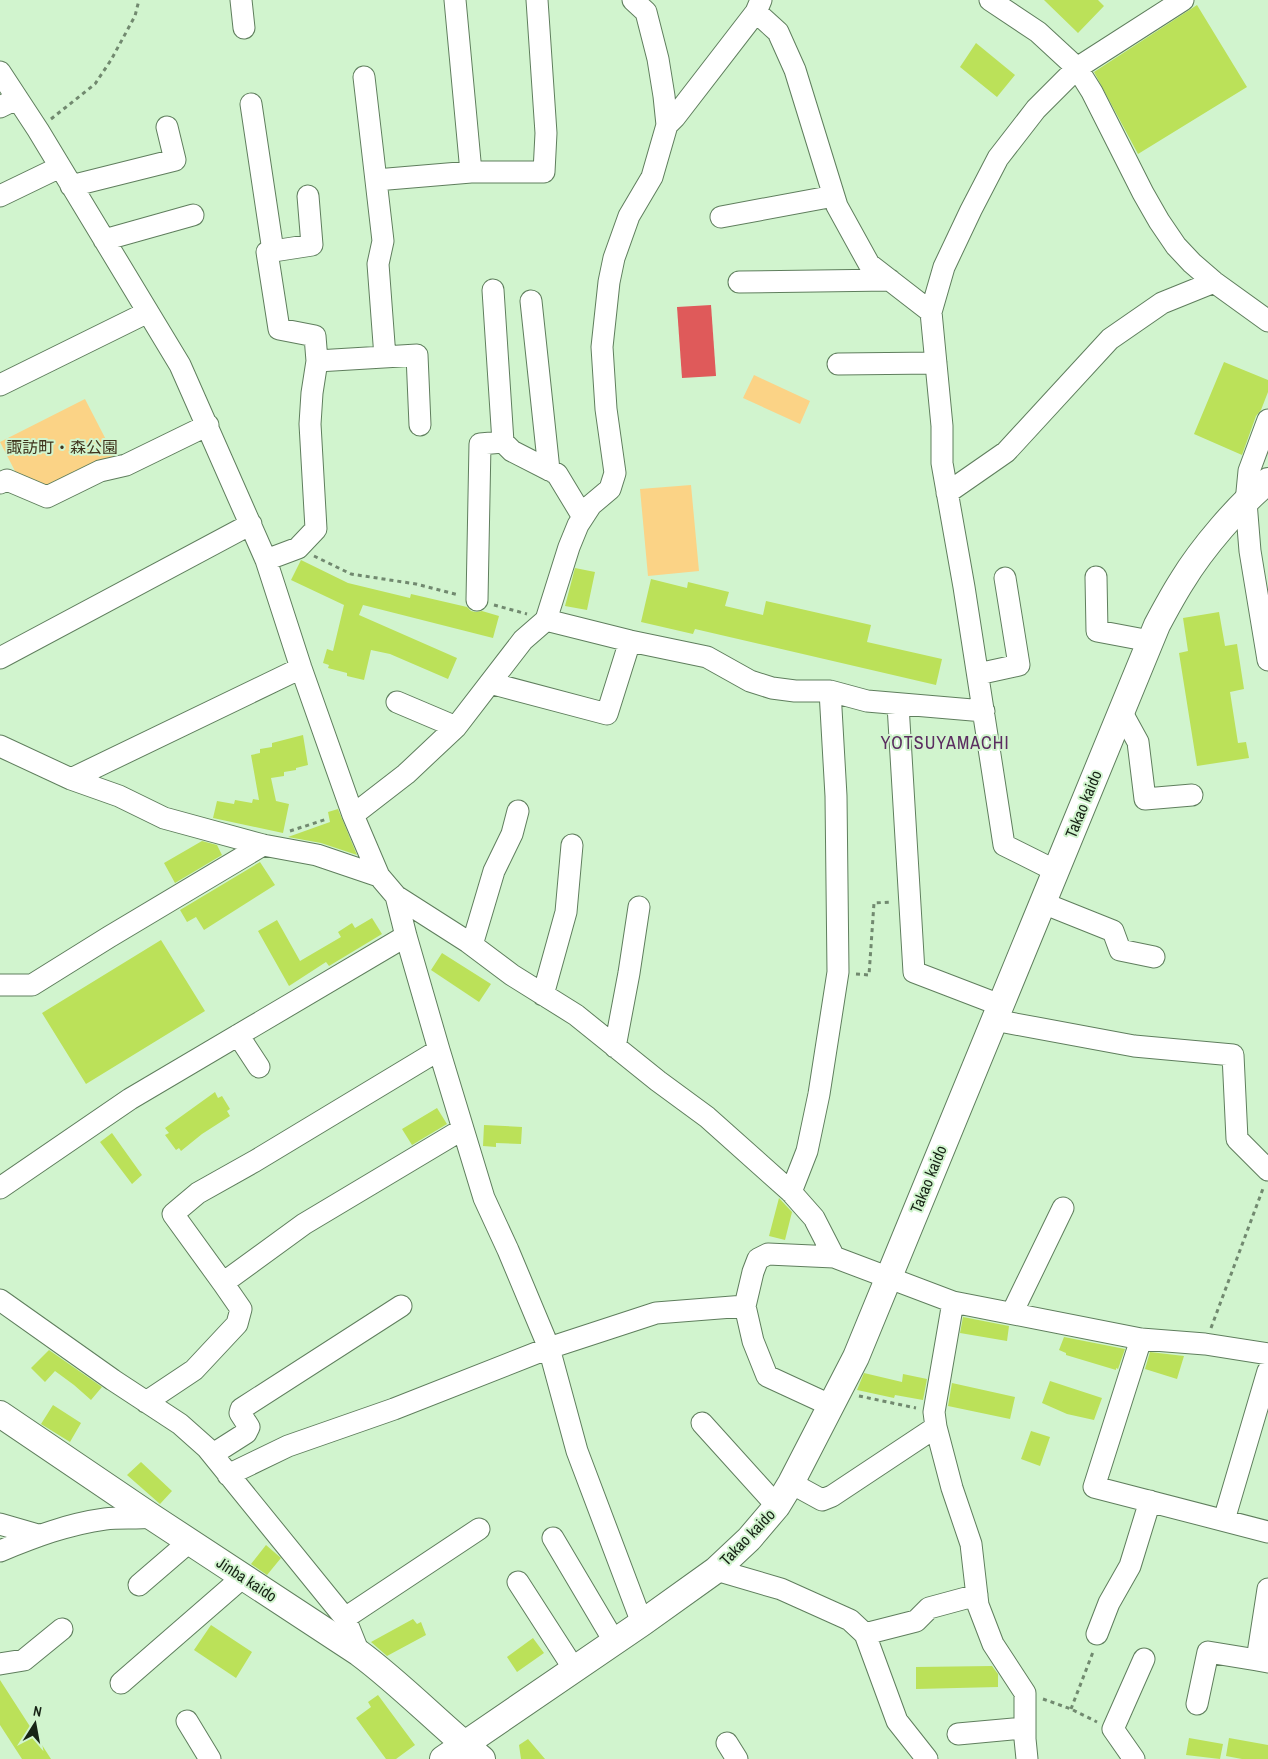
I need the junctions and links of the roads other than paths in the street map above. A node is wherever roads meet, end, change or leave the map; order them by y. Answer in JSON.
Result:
{"nodes":[{"id":1,"x":241,"y":0,"type":"edge"},
{"id":2,"x":455,"y":0,"type":"edge"},
{"id":3,"x":537,"y":0,"type":"edge"},
{"id":4,"x":633,"y":0,"type":"edge"},
{"id":5,"x":990,"y":0,"type":"edge"},
{"id":6,"x":1182,"y":0,"type":"edge"},
{"id":7,"x":758,"y":6,"type":"edge"},
{"id":8,"x":244,"y":28,"type":"dead end"},
{"id":9,"x":1077,"y":68,"type":"junction"},
{"id":10,"x":0,"y":72,"type":"edge"},
{"id":11,"x":364,"y":77,"type":"dead end"},
{"id":12,"x":8,"y":103,"type":"edge"},
{"id":13,"x":251,"y":104,"type":"dead end"},
{"id":14,"x":667,"y":125,"type":"junction"},
{"id":15,"x":167,"y":127,"type":"dead end"},
{"id":16,"x":60,"y":167,"type":"junction"},
{"id":17,"x":472,"y":172,"type":"junction"},
{"id":18,"x":376,"y":180,"type":"junction"},
{"id":19,"x":71,"y":186,"type":"junction"},
{"id":20,"x":0,"y":196,"type":"edge"},
{"id":21,"x":308,"y":196,"type":"dead end"},
{"id":22,"x":834,"y":196,"type":"junction"},
{"id":23,"x":194,"y":215,"type":"dead end"},
{"id":24,"x":721,"y":217,"type":"dead end"},
{"id":25,"x":104,"y":240,"type":"junction"},
{"id":26,"x":273,"y":251,"type":"junction"},
{"id":27,"x":890,"y":280,"type":"junction"},
{"id":28,"x":738,"y":282,"type":"dead end"},
{"id":29,"x":1214,"y":282,"type":"junction"},
{"id":30,"x":493,"y":290,"type":"dead end"},
{"id":31,"x":531,"y":301,"type":"dead end"},
{"id":32,"x":148,"y":312,"type":"junction"},
{"id":33,"x":931,"y":312,"type":"junction"},
{"id":34,"x":1268,"y":321,"type":"edge"},
{"id":35,"x":385,"y":357,"type":"junction"},
{"id":36,"x":317,"y":361,"type":"junction"},
{"id":37,"x":936,"y":363,"type":"junction"},
{"id":38,"x":838,"y":364,"type":"dead end"},
{"id":39,"x":0,"y":385,"type":"edge"},
{"id":40,"x":1268,"y":420,"type":"edge"},
{"id":41,"x":208,"y":425,"type":"junction"},
{"id":42,"x":420,"y":425,"type":"dead end"},
{"id":43,"x":503,"y":442,"type":"junction"},
{"id":44,"x":549,"y":470,"type":"junction"},
{"id":45,"x":1268,"y":481,"type":"edge"},
{"id":46,"x":0,"y":483,"type":"edge"},
{"id":47,"x":947,"y":492,"type":"junction"},
{"id":48,"x":1246,"y":502,"type":"junction"},
{"id":49,"x":584,"y":517,"type":"junction"},
{"id":50,"x":251,"y":524,"type":"junction"},
{"id":51,"x":266,"y":560,"type":"junction"},
{"id":52,"x":1096,"y":577,"type":"dead end"},
{"id":53,"x":1005,"y":578,"type":"dead end"},
{"id":54,"x":477,"y":600,"type":"road end"},
{"id":55,"x":546,"y":620,"type":"junction"},
{"id":56,"x":1150,"y":640,"type":"junction"},
{"id":57,"x":630,"y":641,"type":"junction"},
{"id":58,"x":0,"y":658,"type":"edge"},
{"id":59,"x":1268,"y":660,"type":"edge"},
{"id":60,"x":301,"y":668,"type":"junction"},
{"id":61,"x":978,"y":674,"type":"junction"},
{"id":62,"x":490,"y":683,"type":"junction"},
{"id":63,"x":830,"y":691,"type":"junction"},
{"id":64,"x":397,"y":702,"type":"dead end"},
{"id":65,"x":898,"y":705,"type":"junction"},
{"id":66,"x":1121,"y":711,"type":"junction"},
{"id":67,"x":984,"y":712,"type":"junction"},
{"id":68,"x":456,"y":727,"type":"junction"},
{"id":69,"x":0,"y":746,"type":"edge"},
{"id":70,"x":71,"y":779,"type":"junction"},
{"id":71,"x":1192,"y":795,"type":"dead end"},
{"id":72,"x":518,"y":811,"type":"dead end"},
{"id":73,"x":353,"y":815,"type":"junction"},
{"id":74,"x":263,"y":845,"type":"junction"},
{"id":75,"x":572,"y":845,"type":"dead end"},
{"id":76,"x":1056,"y":871,"type":"junction"},
{"id":77,"x":379,"y":876,"type":"junction"},
{"id":78,"x":396,"y":896,"type":"junction"},
{"id":79,"x":1043,"y":903,"type":"junction"},
{"id":80,"x":639,"y":907,"type":"dead end"},
{"id":81,"x":406,"y":936,"type":"junction"},
{"id":82,"x":472,"y":945,"type":"junction"},
{"id":83,"x":1154,"y":957,"type":"dead end"},
{"id":84,"x":0,"y":985,"type":"edge"},
{"id":85,"x":543,"y":995,"type":"junction"},
{"id":86,"x":997,"y":1012,"type":"junction"},
{"id":87,"x":238,"y":1035,"type":"junction"},
{"id":88,"x":615,"y":1046,"type":"junction"},
{"id":89,"x":438,"y":1050,"type":"junction"},
{"id":90,"x":259,"y":1067,"type":"dead end"},
{"id":91,"x":463,"y":1129,"type":"junction"},
{"id":92,"x":1266,"y":1177,"type":"edge"},
{"id":93,"x":0,"y":1188,"type":"edge"},
{"id":94,"x":791,"y":1192,"type":"junction"},
{"id":95,"x":1063,"y":1208,"type":"dead end"},
{"id":96,"x":834,"y":1257,"type":"junction"},
{"id":97,"x":888,"y":1277,"type":"junction"},
{"id":98,"x":224,"y":1283,"type":"junction"},
{"id":99,"x":0,"y":1300,"type":"edge"},
{"id":100,"x":953,"y":1302,"type":"junction"},
{"id":101,"x":401,"y":1306,"type":"dead end"},
{"id":102,"x":745,"y":1306,"type":"junction"},
{"id":103,"x":1012,"y":1313,"type":"junction"},
{"id":104,"x":1140,"y":1339,"type":"junction"},
{"id":105,"x":549,"y":1348,"type":"junction"},
{"id":106,"x":1268,"y":1354,"type":"edge"},
{"id":107,"x":1268,"y":1371,"type":"edge"},
{"id":108,"x":835,"y":1399,"type":"junction"},
{"id":109,"x":146,"y":1402,"type":"junction"},
{"id":110,"x":935,"y":1419,"type":"junction"},
{"id":111,"x":3,"y":1421,"type":"edge"},
{"id":112,"x":702,"y":1423,"type":"dead end"},
{"id":113,"x":213,"y":1454,"type":"junction"},
{"id":114,"x":228,"y":1475,"type":"junction"},
{"id":115,"x":791,"y":1483,"type":"junction"},
{"id":116,"x":1150,"y":1502,"type":"junction"},
{"id":117,"x":777,"y":1506,"type":"junction"},
{"id":118,"x":152,"y":1518,"type":"junction"},
{"id":119,"x":1224,"y":1520,"type":"junction"},
{"id":120,"x":0,"y":1524,"type":"edge"},
{"id":121,"x":479,"y":1529,"type":"dead end"},
{"id":122,"x":1268,"y":1532,"type":"edge"},
{"id":123,"x":38,"y":1535,"type":"junction"},
{"id":124,"x":552,"y":1538,"type":"dead end"},
{"id":125,"x":189,"y":1542,"type":"junction"},
{"id":126,"x":0,"y":1551,"type":"edge"},
{"id":127,"x":716,"y":1570,"type":"junction"},
{"id":128,"x":243,"y":1577,"type":"junction"},
{"id":129,"x":518,"y":1582,"type":"dead end"},
{"id":130,"x":139,"y":1585,"type":"dead end"},
{"id":131,"x":1268,"y":1589,"type":"edge"},
{"id":132,"x":977,"y":1595,"type":"junction"},
{"id":133,"x":345,"y":1618,"type":"junction"},
{"id":134,"x":642,"y":1623,"type":"junction"},
{"id":135,"x":62,"y":1629,"type":"dead end"},
{"id":136,"x":865,"y":1634,"type":"junction"},
{"id":137,"x":1097,"y":1634,"type":"road end"},
{"id":138,"x":614,"y":1642,"type":"junction"},
{"id":139,"x":359,"y":1653,"type":"junction"},
{"id":140,"x":1144,"y":1659,"type":"dead end"},
{"id":141,"x":1262,"y":1661,"type":"edge"},
{"id":142,"x":0,"y":1664,"type":"edge"},
{"id":143,"x":574,"y":1669,"type":"junction"},
{"id":144,"x":121,"y":1683,"type":"dead end"},
{"id":145,"x":1197,"y":1704,"type":"dead end"},
{"id":146,"x":187,"y":1721,"type":"dead end"},
{"id":147,"x":1024,"y":1728,"type":"junction"},
{"id":148,"x":958,"y":1734,"type":"dead end"},
{"id":149,"x":473,"y":1751,"type":"edge"},
{"id":150,"x":210,"y":1759,"type":"edge"},
{"id":151,"x":443,"y":1759,"type":"edge"},
{"id":152,"x":927,"y":1759,"type":"edge"},
{"id":153,"x":1027,"y":1759,"type":"edge"},
{"id":154,"x":1134,"y":1759,"type":"edge"}],
"edges":[{"from":1,"to":8,"type":"street"},
{"from":2,"to":17,"type":"street"},
{"from":3,"to":17,"type":"street"},
{"from":4,"to":14,"type":"street"},
{"from":5,"to":9,"type":"street"},
{"from":6,"to":9,"type":"street"},
{"from":7,"to":14,"type":"street"},
{"from":7,"to":22,"type":"street"},
{"from":9,"to":29,"type":"street"},
{"from":9,"to":33,"type":"street"},
{"from":10,"to":12,"type":"street"},
{"from":11,"to":18,"type":"street"},
{"from":12,"to":16,"type":"street"},
{"from":13,"to":26,"type":"street"},
{"from":14,"to":49,"type":"street"},
{"from":15,"to":19,"type":"street"},
{"from":16,"to":19,"type":"street"},
{"from":16,"to":20,"type":"street"},
{"from":17,"to":18,"type":"street"},
{"from":18,"to":35,"type":"street"},
{"from":19,"to":25,"type":"street"},
{"from":21,"to":26,"type":"street"},
{"from":22,"to":24,"type":"street"},
{"from":22,"to":27,"type":"street"},
{"from":23,"to":25,"type":"street"},
{"from":25,"to":32,"type":"street"},
{"from":26,"to":36,"type":"street"},
{"from":27,"to":28,"type":"street"},
{"from":27,"to":33,"type":"street"},
{"from":29,"to":34,"type":"street"},
{"from":29,"to":47,"type":"street"},
{"from":30,"to":43,"type":"street"},
{"from":31,"to":44,"type":"street"},
{"from":32,"to":39,"type":"street"},
{"from":32,"to":41,"type":"street"},
{"from":33,"to":37,"type":"street"},
{"from":35,"to":36,"type":"street"},
{"from":35,"to":42,"type":"street"},
{"from":36,"to":51,"type":"street"},
{"from":37,"to":38,"type":"street"},
{"from":37,"to":47,"type":"street"},
{"from":40,"to":48,"type":"street"},
{"from":41,"to":46,"type":"street"},
{"from":41,"to":50,"type":"street"},
{"from":43,"to":44,"type":"street"},
{"from":43,"to":54,"type":"street"},
{"from":44,"to":49,"type":"street"},
{"from":45,"to":48,"type":"main road","name":"Takao kaido"},
{"from":47,"to":61,"type":"street"},
{"from":48,"to":56,"type":"main road","name":"Takao kaido"},
{"from":48,"to":59,"type":"street"},
{"from":49,"to":55,"type":"street"},
{"from":50,"to":51,"type":"street"},
{"from":50,"to":58,"type":"street"},
{"from":51,"to":60,"type":"street"},
{"from":52,"to":56,"type":"street"},
{"from":53,"to":61,"type":"street"},
{"from":55,"to":57,"type":"street"},
{"from":55,"to":62,"type":"street"},
{"from":56,"to":66,"type":"main road","name":"Takao kaido"},
{"from":57,"to":62,"type":"street"},
{"from":57,"to":63,"type":"street"},
{"from":60,"to":70,"type":"street"},
{"from":60,"to":73,"type":"street"},
{"from":61,"to":67,"type":"street"},
{"from":62,"to":68,"type":"street"},
{"from":63,"to":65,"type":"street"},
{"from":63,"to":94,"type":"street"},
{"from":64,"to":68,"type":"street"},
{"from":65,"to":67,"type":"street"},
{"from":65,"to":86,"type":"street"},
{"from":66,"to":71,"type":"street"},
{"from":66,"to":76,"type":"main road","name":"Takao kaido"},
{"from":67,"to":76,"type":"street"},
{"from":68,"to":73,"type":"street"},
{"from":69,"to":70,"type":"street"},
{"from":70,"to":74,"type":"street"},
{"from":72,"to":82,"type":"street"},
{"from":73,"to":77,"type":"street"},
{"from":74,"to":77,"type":"street"},
{"from":74,"to":84,"type":"street"},
{"from":75,"to":85,"type":"street"},
{"from":76,"to":79,"type":"main road","name":"Takao kaido"},
{"from":77,"to":78,"type":"street"},
{"from":78,"to":81,"type":"street"},
{"from":78,"to":82,"type":"street"},
{"from":79,"to":83,"type":"street"},
{"from":79,"to":86,"type":"main road","name":"Takao kaido"},
{"from":80,"to":88,"type":"street"},
{"from":81,"to":87,"type":"street"},
{"from":81,"to":89,"type":"street"},
{"from":82,"to":85,"type":"street"},
{"from":85,"to":88,"type":"street"},
{"from":86,"to":92,"type":"street"},
{"from":86,"to":97,"type":"main road","name":"Takao kaido"},
{"from":87,"to":90,"type":"street"},
{"from":87,"to":93,"type":"street"},
{"from":88,"to":94,"type":"street"},
{"from":89,"to":91,"type":"street"},
{"from":89,"to":98,"type":"street"},
{"from":91,"to":98,"type":"street"},
{"from":91,"to":105,"type":"street"},
{"from":94,"to":96,"type":"street"},
{"from":95,"to":103,"type":"street"},
{"from":96,"to":97,"type":"street"},
{"from":96,"to":102,"type":"street"},
{"from":97,"to":100,"type":"street"},
{"from":97,"to":108,"type":"main road","name":"Takao kaido"},
{"from":98,"to":109,"type":"street"},
{"from":99,"to":109,"type":"street"},
{"from":100,"to":103,"type":"street"},
{"from":100,"to":110,"type":"street"},
{"from":101,"to":113,"type":"street"},
{"from":102,"to":105,"type":"street"},
{"from":102,"to":108,"type":"street"},
{"from":103,"to":104,"type":"street"},
{"from":104,"to":106,"type":"street"},
{"from":104,"to":116,"type":"street"},
{"from":105,"to":114,"type":"street"},
{"from":105,"to":134,"type":"street"},
{"from":107,"to":119,"type":"street"},
{"from":108,"to":115,"type":"main road","name":"Takao kaido"},
{"from":109,"to":113,"type":"street"},
{"from":110,"to":115,"type":"street"},
{"from":110,"to":132,"type":"street"},
{"from":111,"to":118,"type":"main road","name":"Jinba kaido"},
{"from":112,"to":117,"type":"street"},
{"from":113,"to":114,"type":"street"},
{"from":114,"to":133,"type":"street"},
{"from":115,"to":117,"type":"main road","name":"Takao kaido"},
{"from":116,"to":119,"type":"street"},
{"from":116,"to":137,"type":"street"},
{"from":117,"to":127,"type":"main road","name":"Takao kaido"},
{"from":118,"to":123,"type":"street"},
{"from":118,"to":125,"type":"main road","name":"Jinba kaido"},
{"from":119,"to":122,"type":"street"},
{"from":120,"to":123,"type":"street"},
{"from":121,"to":133,"type":"street"},
{"from":123,"to":126,"type":"street"},
{"from":124,"to":138,"type":"street"},
{"from":125,"to":128,"type":"main road","name":"Jinba kaido"},
{"from":125,"to":130,"type":"street"},
{"from":127,"to":134,"type":"main road","name":"Takao kaido"},
{"from":127,"to":136,"type":"street"},
{"from":128,"to":139,"type":"main road","name":"Jinba kaido"},
{"from":128,"to":144,"type":"street"},
{"from":129,"to":143,"type":"street"},
{"from":131,"to":141,"type":"street"},
{"from":132,"to":136,"type":"street"},
{"from":132,"to":147,"type":"street"},
{"from":133,"to":139,"type":"street"},
{"from":134,"to":138,"type":"main road","name":"Takao kaido"},
{"from":135,"to":142,"type":"street"},
{"from":136,"to":152,"type":"street"},
{"from":138,"to":143,"type":"main road","name":"Takao kaido"},
{"from":139,"to":149,"type":"main road","name":"Jinba kaido"},
{"from":140,"to":154,"type":"street"},
{"from":141,"to":145,"type":"street"},
{"from":143,"to":149,"type":"main road","name":"Takao kaido"},
{"from":146,"to":150,"type":"street"},
{"from":147,"to":148,"type":"street"},
{"from":147,"to":153,"type":"street"},
{"from":149,"to":151,"type":"main road","name":"Takao kaido"}]}
